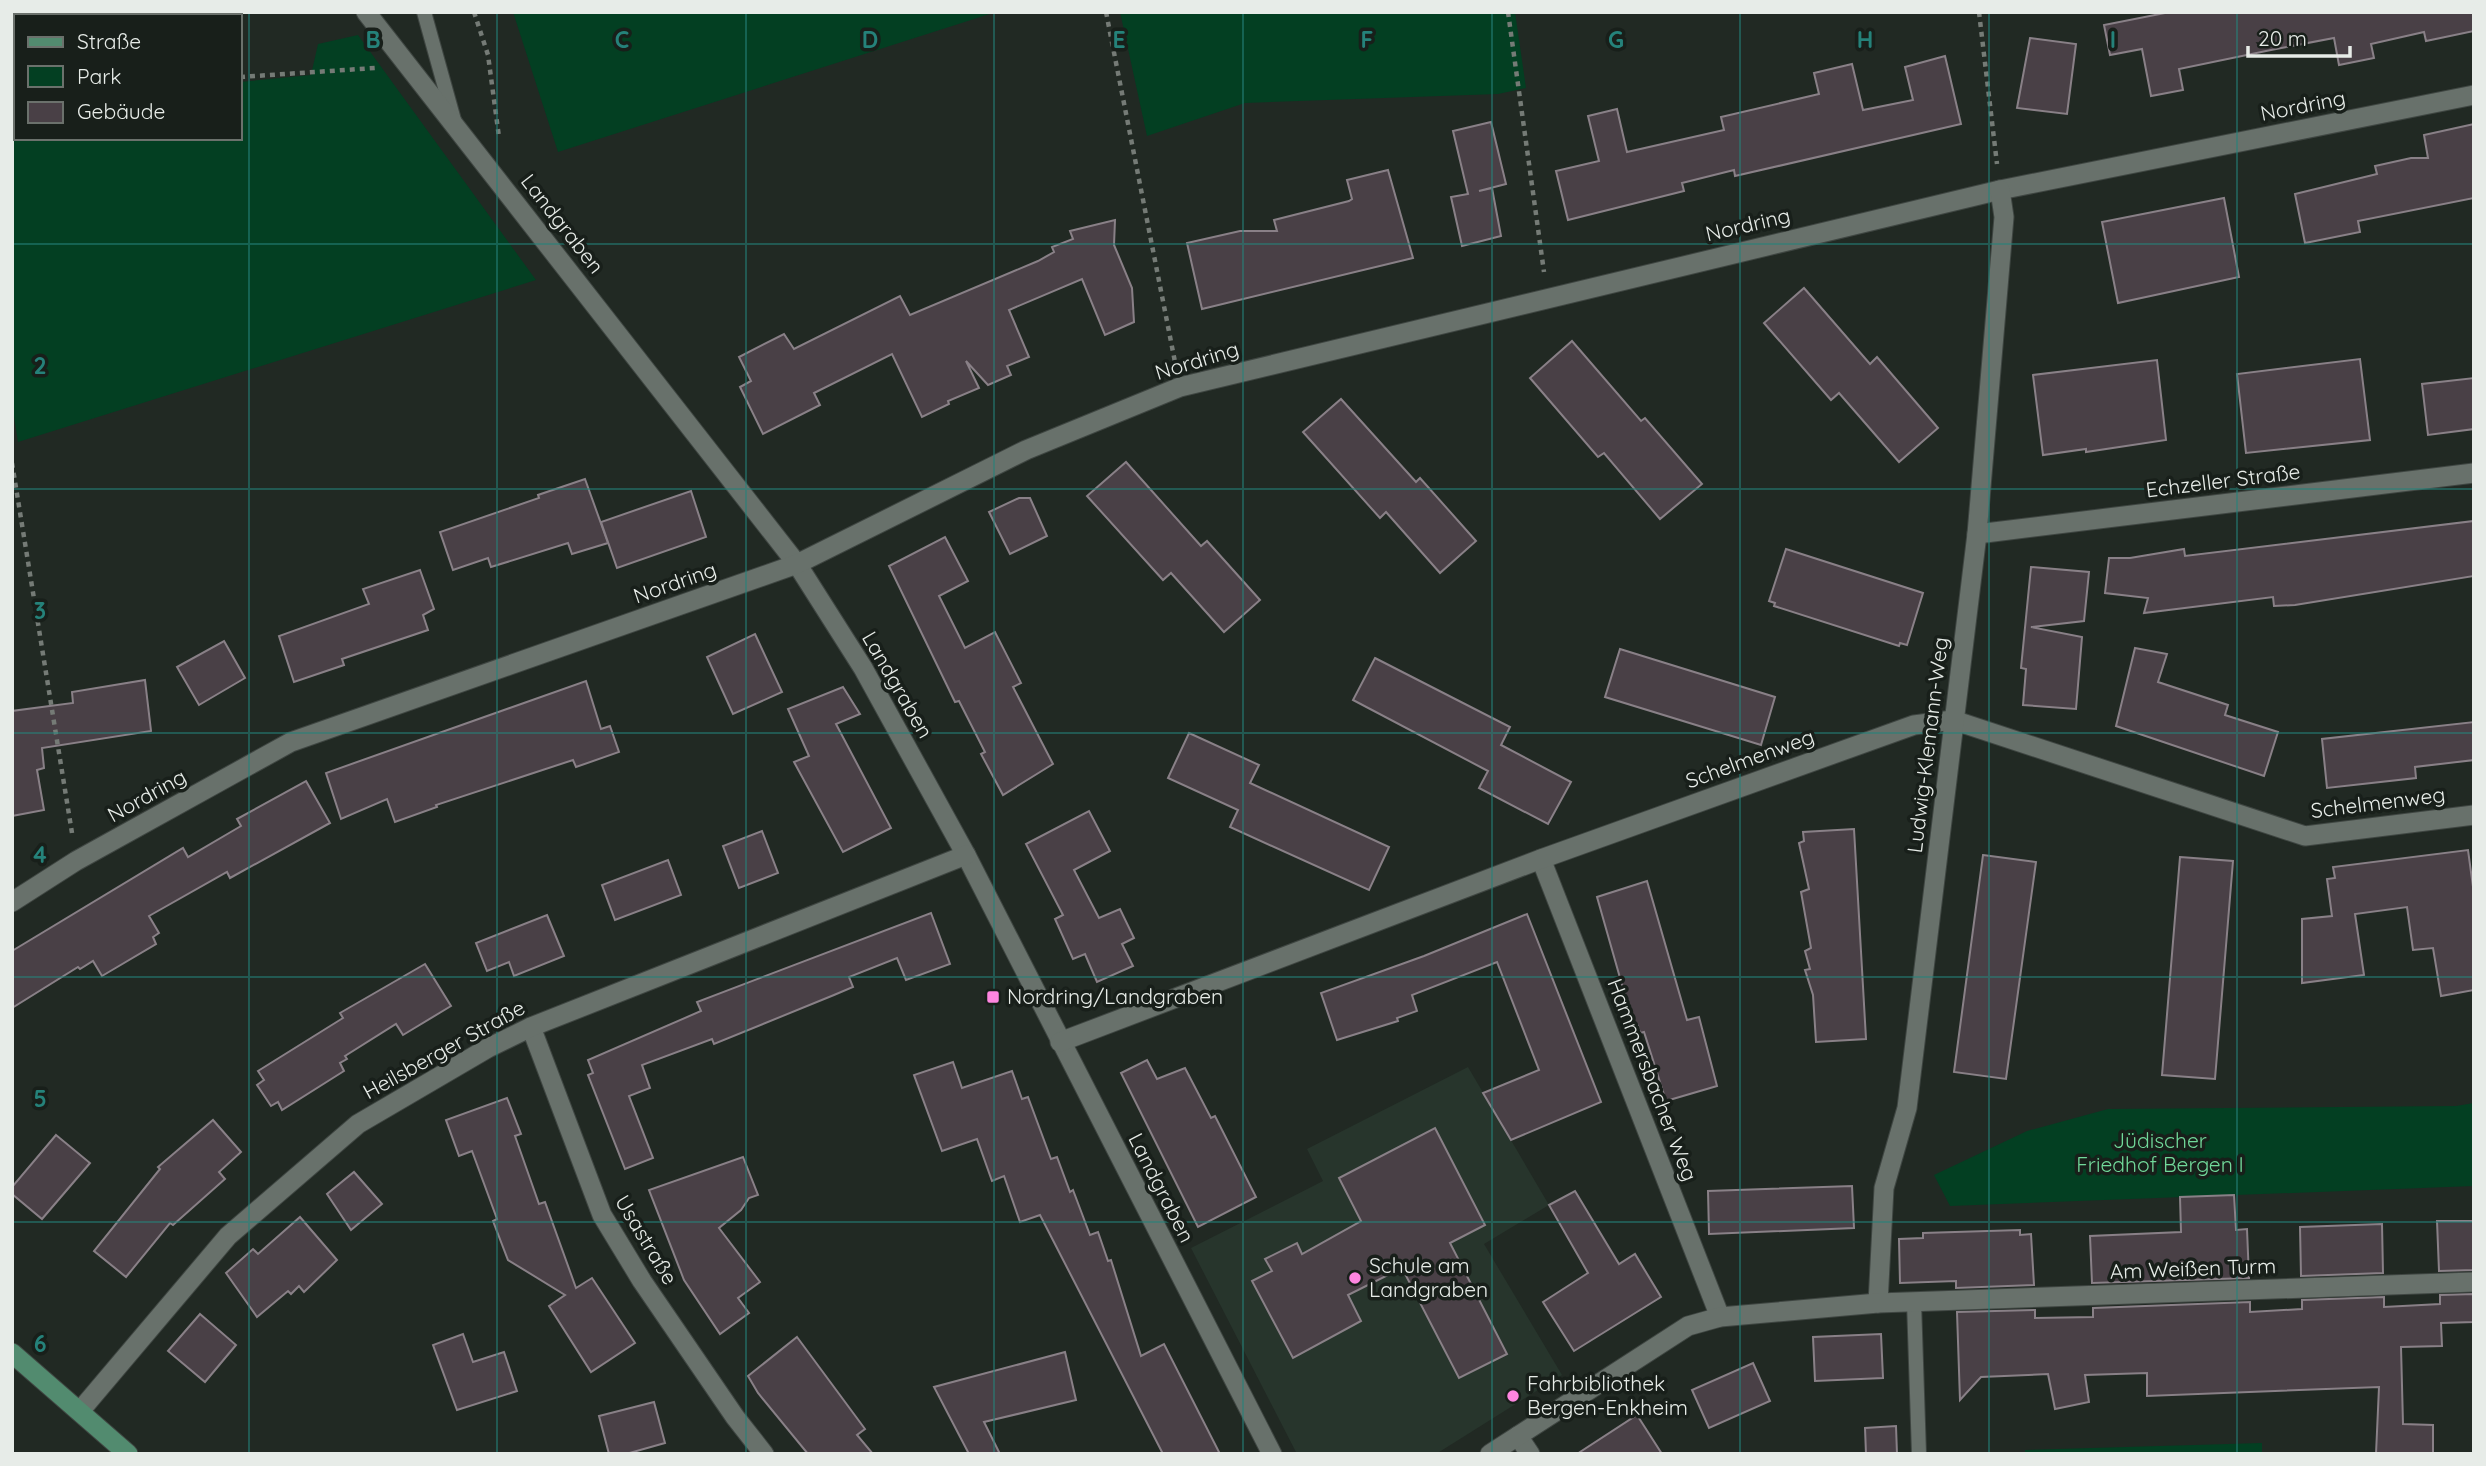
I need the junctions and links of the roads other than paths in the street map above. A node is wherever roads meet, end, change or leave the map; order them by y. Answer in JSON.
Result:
{"nodes":[{"id":1,"x":366,"y":12,"type":"edge"},
{"id":2,"x":424,"y":12,"type":"edge"},
{"id":3,"x":2474,"y":95,"type":"edge"},
{"id":4,"x":454,"y":121,"type":"junction"},
{"id":5,"x":2000,"y":190,"type":"junction"},
{"id":6,"x":2474,"y":473,"type":"edge"},
{"id":7,"x":1977,"y":534,"type":"junction"},
{"id":8,"x":797,"y":564,"type":"junction"},
{"id":9,"x":1953,"y":720,"type":"junction"},
{"id":10,"x":2474,"y":815,"type":"edge"},
{"id":11,"x":966,"y":855,"type":"junction"},
{"id":12,"x":1541,"y":859,"type":"junction"},
{"id":13,"x":12,"y":902,"type":"edge"},
{"id":14,"x":531,"y":1027,"type":"junction"},
{"id":15,"x":1060,"y":1042,"type":"junction"},
{"id":16,"x":2474,"y":1282,"type":"edge"},
{"id":17,"x":1914,"y":1302,"type":"junction"},
{"id":18,"x":1878,"y":1303,"type":"junction"},
{"id":19,"x":1720,"y":1317,"type":"junction"},
{"id":20,"x":12,"y":1353,"type":"edge"},
{"id":21,"x":80,"y":1411,"type":"junction"},
{"id":22,"x":1518,"y":1436,"type":"junction"},
{"id":23,"x":109,"y":1446,"type":"edge"},
{"id":24,"x":128,"y":1454,"type":"edge"},
{"id":25,"x":764,"y":1454,"type":"edge"},
{"id":26,"x":1272,"y":1454,"type":"edge"},
{"id":27,"x":1490,"y":1454,"type":"edge"},
{"id":28,"x":1530,"y":1454,"type":"edge"},
{"id":29,"x":1919,"y":1454,"type":"edge"}],
"edges":[{"from":1,"to":4,"type":"street","name":"Landgraben"},
{"from":2,"to":4,"type":"lane"},
{"from":3,"to":5,"type":"street","name":"Nordring"},
{"from":4,"to":8,"type":"street","name":"Landgraben"},
{"from":5,"to":7,"type":"street","name":"Ludwig-Klemann-Weg"},
{"from":5,"to":8,"type":"street","name":"Nordring"},
{"from":6,"to":7,"type":"street","name":"Echzeller Straße"},
{"from":7,"to":9,"type":"street","name":"Ludwig-Klemann-Weg"},
{"from":8,"to":11,"type":"street","name":"Landgraben"},
{"from":8,"to":13,"type":"street","name":"Nordring"},
{"from":9,"to":10,"type":"street","name":"Schelmenweg"},
{"from":9,"to":12,"type":"street","name":"Schelmenweg"},
{"from":9,"to":18,"type":"street","name":"Ludwig-Klemann-Weg"},
{"from":11,"to":14,"type":"street","name":"Heilsberger Straße"},
{"from":11,"to":15,"type":"street","name":"Landgraben"},
{"from":12,"to":15,"type":"street","name":"Schelmenweg"},
{"from":12,"to":19,"type":"street","name":"Hammersbacher Weg"},
{"from":14,"to":21,"type":"street","name":"Heilsberger Straße"},
{"from":14,"to":25,"type":"street","name":"Usastraße"},
{"from":15,"to":26,"type":"street","name":"Landgraben"},
{"from":16,"to":17,"type":"street","name":"Am Weißen Turm"},
{"from":17,"to":18,"type":"street","name":"Am Weißen Turm"},
{"from":17,"to":29,"type":"lane"},
{"from":18,"to":19,"type":"street","name":"Am Weißen Turm"},
{"from":19,"to":22,"type":"street","name":"Am Weißen Turm"},
{"from":20,"to":21,"type":"main road"},
{"from":21,"to":23,"type":"main road"},
{"from":22,"to":27,"type":"street","name":"Am Weißen Turm"},
{"from":22,"to":28,"type":"street"},
{"from":23,"to":24,"type":"main road"}]}
